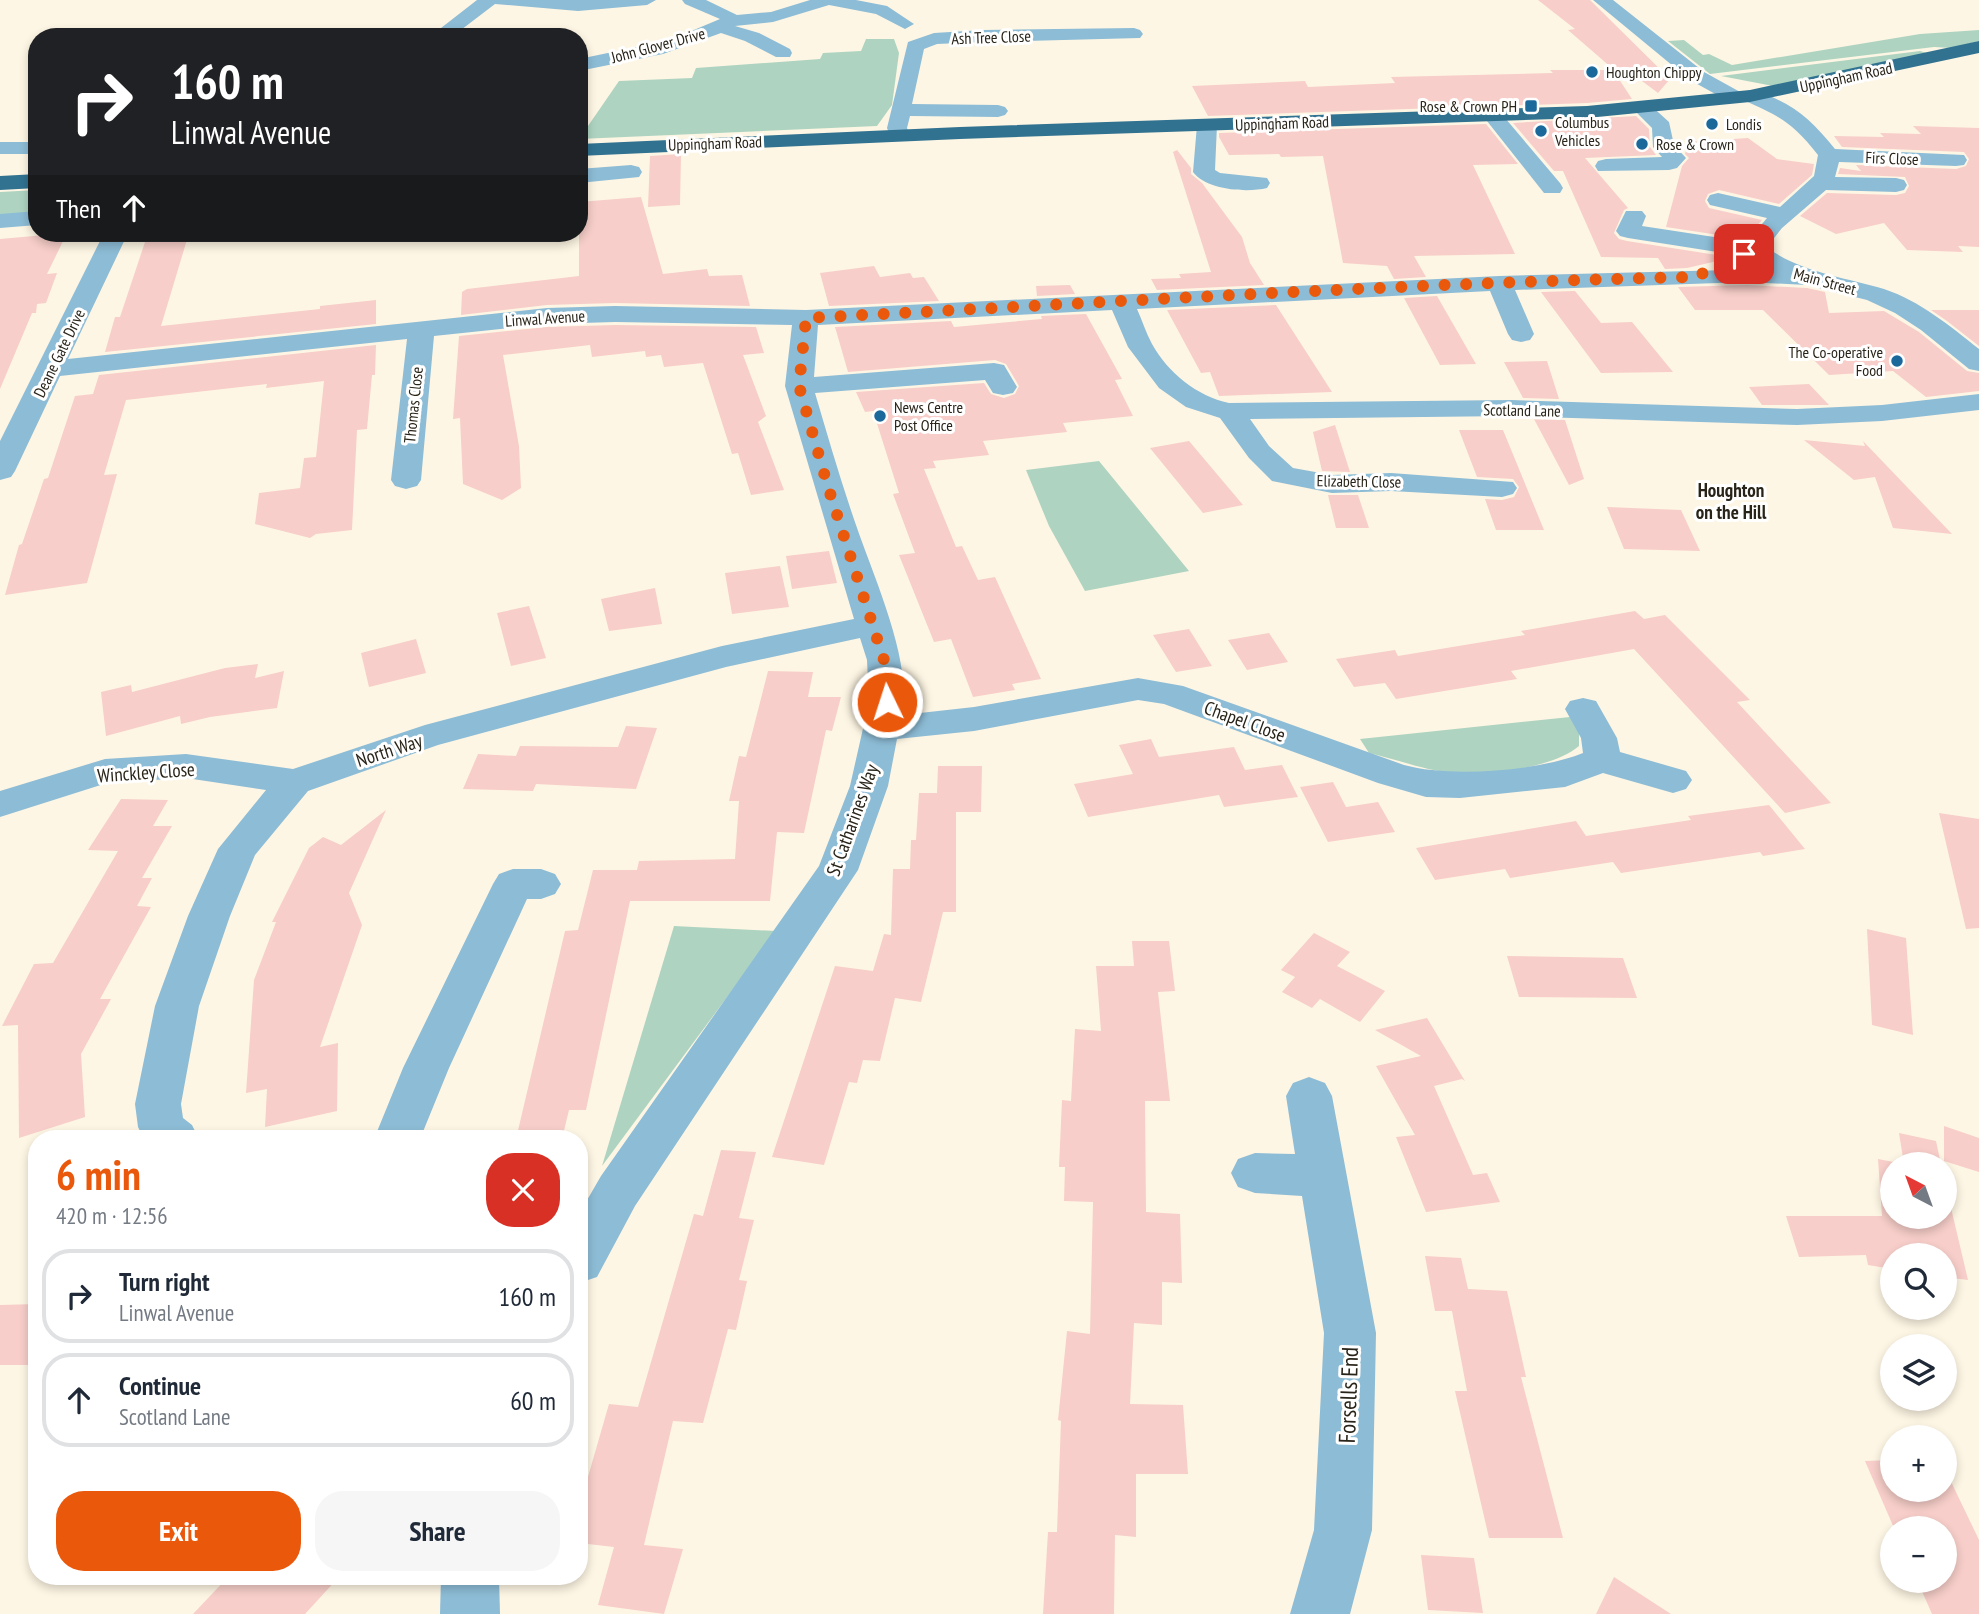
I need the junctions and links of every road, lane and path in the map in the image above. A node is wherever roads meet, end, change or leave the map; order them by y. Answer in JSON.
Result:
{"nodes":[{"id":1,"x":489,"y":0,"type":"edge"},
{"id":2,"x":503,"y":0,"type":"edge"},
{"id":3,"x":647,"y":0,"type":"edge"},
{"id":4,"x":691,"y":0,"type":"edge"},
{"id":5,"x":828,"y":0,"type":"edge"},
{"id":6,"x":1602,"y":0,"type":"edge"},
{"id":7,"x":905,"y":23,"type":"dead end"},
{"id":8,"x":725,"y":24,"type":"junction"},
{"id":9,"x":452,"y":28,"type":"edge"},
{"id":10,"x":1134,"y":34,"type":"dead end"},
{"id":11,"x":1979,"y":47,"type":"edge"},
{"id":12,"x":783,"y":53,"type":"dead end"},
{"id":13,"x":588,"y":56,"type":"edge"},
{"id":14,"x":602,"y":60,"type":"junction"},
{"id":15,"x":588,"y":63,"type":"edge"},
{"id":16,"x":1743,"y":97,"type":"junction"},
{"id":17,"x":1641,"y":107,"type":"junction"},
{"id":18,"x":901,"y":110,"type":"junction"},
{"id":19,"x":999,"y":111,"type":"dead end"},
{"id":20,"x":1493,"y":116,"type":"junction"},
{"id":21,"x":1207,"y":125,"type":"junction"},
{"id":22,"x":899,"y":136,"type":"junction"},
{"id":23,"x":0,"y":148,"type":"edge"},
{"id":24,"x":28,"y":148,"type":"edge"},
{"id":25,"x":588,"y":150,"type":"edge"},
{"id":26,"x":1956,"y":160,"type":"dead end"},
{"id":27,"x":1606,"y":166,"type":"dead end"},
{"id":28,"x":631,"y":172,"type":"dead end"},
{"id":29,"x":588,"y":175,"type":"edge"},
{"id":30,"x":1887,"y":179,"type":"dead end"},
{"id":31,"x":28,"y":181,"type":"edge"},
{"id":32,"x":0,"y":183,"type":"edge"},
{"id":33,"x":1259,"y":183,"type":"dead end"},
{"id":34,"x":1813,"y":185,"type":"junction"},
{"id":35,"x":1552,"y":188,"type":"dead end"},
{"id":36,"x":1718,"y":200,"type":"dead end"},
{"id":37,"x":1838,"y":206,"type":"dead end"},
{"id":38,"x":1675,"y":211,"type":"dead end"},
{"id":39,"x":1633,"y":216,"type":"dead end"},
{"id":40,"x":28,"y":219,"type":"edge"},
{"id":41,"x":0,"y":221,"type":"edge"},
{"id":42,"x":1668,"y":236,"type":"junction"},
{"id":43,"x":112,"y":242,"type":"edge"},
{"id":44,"x":1756,"y":251,"type":"junction"},
{"id":45,"x":1698,"y":277,"type":"junction"},
{"id":46,"x":1804,"y":278,"type":"junction"},
{"id":47,"x":1499,"y":284,"type":"junction"},
{"id":48,"x":1119,"y":302,"type":"junction"},
{"id":49,"x":806,"y":318,"type":"junction"},
{"id":50,"x":421,"y":331,"type":"junction"},
{"id":51,"x":1521,"y":334,"type":"dead end"},
{"id":52,"x":1979,"y":363,"type":"edge"},
{"id":53,"x":52,"y":369,"type":"junction"},
{"id":54,"x":799,"y":386,"type":"junction"},
{"id":55,"x":1003,"y":387,"type":"dead end"},
{"id":56,"x":1979,"y":402,"type":"edge"},
{"id":57,"x":1229,"y":411,"type":"junction"},
{"id":58,"x":0,"y":471,"type":"edge"},
{"id":59,"x":406,"y":480,"type":"dead end"},
{"id":60,"x":1502,"y":488,"type":"dead end"},
{"id":61,"x":872,"y":625,"type":"junction"},
{"id":62,"x":1583,"y":709,"type":"dead end"},
{"id":63,"x":881,"y":729,"type":"junction"},
{"id":64,"x":1603,"y":759,"type":"junction"},
{"id":65,"x":1673,"y":780,"type":"dead end"},
{"id":66,"x":295,"y":782,"type":"junction"},
{"id":67,"x":0,"y":804,"type":"edge"},
{"id":68,"x":541,"y":884,"type":"dead end"},
{"id":69,"x":1309,"y":1096,"type":"dead end"},
{"id":70,"x":165,"y":1130,"type":"edge"},
{"id":71,"x":401,"y":1130,"type":"edge"},
{"id":72,"x":1255,"y":1172,"type":"dead end"},
{"id":73,"x":1323,"y":1176,"type":"junction"},
{"id":74,"x":588,"y":1238,"type":"edge"},
{"id":75,"x":470,"y":1585,"type":"edge"},
{"id":76,"x":470,"y":1614,"type":"edge"},
{"id":77,"x":1321,"y":1614,"type":"edge"}],
"edges":[{"from":1,"to":9,"type":"street"},
{"from":2,"to":3,"type":"street"},
{"from":4,"to":8,"type":"street","name":"John Glover Drive"},
{"from":5,"to":7,"type":"street"},
{"from":5,"to":8,"type":"street"},
{"from":6,"to":16,"type":"street"},
{"from":8,"to":12,"type":"street"},
{"from":8,"to":14,"type":"street","name":"John Glover Drive"},
{"from":10,"to":18,"type":"street","name":"Ash Tree Close"},
{"from":11,"to":16,"type":"highway","name":"Uppingham Road"},
{"from":13,"to":14,"type":"street"},
{"from":14,"to":15,"type":"street","name":"John Glover Drive"},
{"from":16,"to":17,"type":"highway","name":"Uppingham Road"},
{"from":16,"to":34,"type":"street"},
{"from":17,"to":20,"type":"highway","name":"Uppingham Road"},
{"from":17,"to":27,"type":"street"},
{"from":18,"to":19,"type":"street"},
{"from":18,"to":22,"type":"street","name":"Ash Tree Close"},
{"from":20,"to":21,"type":"highway","name":"Uppingham Road"},
{"from":20,"to":35,"type":"street"},
{"from":21,"to":22,"type":"highway","name":"Uppingham Road"},
{"from":21,"to":33,"type":"street"},
{"from":22,"to":25,"type":"highway","name":"Uppingham Road"},
{"from":23,"to":24,"type":"street"},
{"from":26,"to":34,"type":"street","name":"Firs Close"},
{"from":28,"to":29,"type":"street"},
{"from":30,"to":34,"type":"street"},
{"from":31,"to":32,"type":"highway"},
{"from":34,"to":36,"type":"street"},
{"from":34,"to":37,"type":"street"},
{"from":34,"to":44,"type":"street"},
{"from":38,"to":42,"type":"street"},
{"from":39,"to":42,"type":"street"},
{"from":40,"to":41,"type":"street"},
{"from":42,"to":44,"type":"street"},
{"from":43,"to":53,"type":"street","name":"Deane Gate Drive"},
{"from":44,"to":45,"type":"street"},
{"from":44,"to":46,"type":"street","name":"Main Street"},
{"from":45,"to":46,"type":"street"},
{"from":45,"to":47,"type":"street"},
{"from":46,"to":52,"type":"street","name":"Main Street"},
{"from":47,"to":48,"type":"street"},
{"from":47,"to":51,"type":"street"},
{"from":48,"to":49,"type":"street","name":"Linwal Avenue"},
{"from":48,"to":57,"type":"street","name":"Scotland Lane"},
{"from":49,"to":50,"type":"street","name":"Linwal Avenue"},
{"from":49,"to":54,"type":"street","name":"St Catharines Way"},
{"from":50,"to":53,"type":"street","name":"Linwal Avenue"},
{"from":50,"to":59,"type":"street","name":"Thomas Close"},
{"from":53,"to":58,"type":"street","name":"Deane Gate Drive"},
{"from":54,"to":55,"type":"street"},
{"from":54,"to":61,"type":"street","name":"St Catharines Way"},
{"from":56,"to":57,"type":"street","name":"Scotland Lane"},
{"from":57,"to":60,"type":"street","name":"Elizabeth Close"},
{"from":61,"to":63,"type":"street","name":"St Catharines Way"},
{"from":61,"to":66,"type":"street","name":"North Way"},
{"from":62,"to":64,"type":"street"},
{"from":63,"to":64,"type":"street","name":"Chapel Close"},
{"from":63,"to":74,"type":"street","name":"St Catharines Way"},
{"from":64,"to":65,"type":"street"},
{"from":66,"to":67,"type":"street","name":"Winckley Close"},
{"from":66,"to":70,"type":"street"},
{"from":68,"to":71,"type":"street"},
{"from":69,"to":73,"type":"street","name":"Forsells End"},
{"from":72,"to":73,"type":"street"},
{"from":73,"to":77,"type":"street","name":"Forsells End"},
{"from":75,"to":76,"type":"street"}]}
